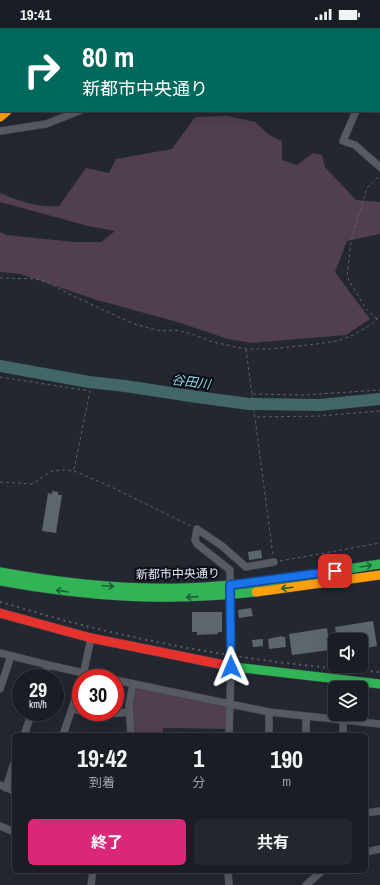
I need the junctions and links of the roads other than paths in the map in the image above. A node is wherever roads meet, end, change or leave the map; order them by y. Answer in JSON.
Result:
{"nodes":[{"id":1,"x":76,"y":112,"type":"edge"},
{"id":2,"x":356,"y":112,"type":"edge"},
{"id":3,"x":0,"y":131,"type":"edge"},
{"id":4,"x":380,"y":166,"type":"edge"},
{"id":5,"x":274,"y":562,"type":"road end"},
{"id":6,"x":380,"y":564,"type":"edge"},
{"id":7,"x":0,"y":572,"type":"edge"},
{"id":8,"x":380,"y":575,"type":"edge"},
{"id":9,"x":0,"y":581,"type":"edge"},
{"id":10,"x":230,"y":585,"type":"junction"},
{"id":11,"x":230,"y":595,"type":"junction"},
{"id":12,"x":0,"y":613,"type":"edge"},
{"id":13,"x":91,"y":638,"type":"junction"},
{"id":14,"x":0,"y":653,"type":"edge"},
{"id":15,"x":11,"y":656,"type":"junction"},
{"id":16,"x":48,"y":665,"type":"junction"},
{"id":17,"x":231,"y":667,"type":"junction"},
{"id":18,"x":46,"y":669,"type":"edge"},
{"id":19,"x":84,"y":669,"type":"edge"},
{"id":20,"x":72,"y":673,"type":"edge"},
{"id":21,"x":124,"y":682,"type":"edge"},
{"id":22,"x":132,"y":684,"type":"junction"},
{"id":23,"x":380,"y":684,"type":"edge"},
{"id":24,"x":0,"y":689,"type":"edge"},
{"id":25,"x":230,"y":703,"type":"junction"},
{"id":26,"x":72,"y":708,"type":"edge"},
{"id":27,"x":130,"y":712,"type":"junction"},
{"id":28,"x":269,"y":712,"type":"junction"},
{"id":29,"x":124,"y":713,"type":"edge"},
{"id":30,"x":306,"y":716,"type":"junction"},
{"id":31,"x":328,"y":718,"type":"edge"},
{"id":32,"x":29,"y":721,"type":"edge"},
{"id":33,"x":343,"y":721,"type":"edge"},
{"id":34,"x":352,"y":721,"type":"edge"},
{"id":35,"x":380,"y":724,"type":"edge"},
{"id":36,"x":25,"y":733,"type":"edge"},
{"id":37,"x":64,"y":733,"type":"edge"},
{"id":38,"x":131,"y":733,"type":"edge"},
{"id":39,"x":229,"y":733,"type":"edge"},
{"id":40,"x":269,"y":733,"type":"edge"},
{"id":41,"x":306,"y":733,"type":"edge"},
{"id":42,"x":343,"y":733,"type":"edge"},
{"id":43,"x":12,"y":768,"type":"edge"},
{"id":44,"x":3,"y":787,"type":"edge"},
{"id":45,"x":380,"y":811,"type":"edge"},
{"id":46,"x":368,"y":813,"type":"edge"},
{"id":47,"x":0,"y":826,"type":"edge"},
{"id":48,"x":12,"y":831,"type":"edge"},
{"id":49,"x":380,"y":850,"type":"edge"},
{"id":50,"x":368,"y":852,"type":"edge"},
{"id":51,"x":93,"y":873,"type":"edge"},
{"id":52,"x":228,"y":873,"type":"edge"},
{"id":53,"x":320,"y":873,"type":"edge"},
{"id":54,"x":91,"y":885,"type":"edge"},
{"id":55,"x":229,"y":885,"type":"edge"},
{"id":56,"x":306,"y":885,"type":"edge"}],
"edges":[{"from":1,"to":3,"type":"street"},
{"from":2,"to":4,"type":"street"},
{"from":5,"to":10,"type":"street"},
{"from":10,"to":6,"type":"main road","name":"新都市中央通り","one_way":true},
{"from":7,"to":10,"type":"main road","name":"新都市中央通り","one_way":true},
{"from":8,"to":11,"type":"main road","name":"新都市中央通り","one_way":true},
{"from":11,"to":9,"type":"main road","name":"新都市中央通り","one_way":true},
{"from":10,"to":11,"type":"street"},
{"from":11,"to":17,"type":"street"},
{"from":12,"to":13,"type":"main road"},
{"from":13,"to":17,"type":"main road"},
{"from":13,"to":19,"type":"street"},
{"from":14,"to":15,"type":"street"},
{"from":15,"to":16,"type":"street"},
{"from":15,"to":24,"type":"street"},
{"from":16,"to":18,"type":"street"},
{"from":16,"to":20,"type":"street"},
{"from":17,"to":23,"type":"main road"},
{"from":17,"to":25,"type":"street"},
{"from":21,"to":22,"type":"street"},
{"from":22,"to":25,"type":"street"},
{"from":22,"to":27,"type":"street"},
{"from":25,"to":28,"type":"street"},
{"from":25,"to":39,"type":"street"},
{"from":26,"to":37,"type":"street"},
{"from":27,"to":29,"type":"street"},
{"from":27,"to":38,"type":"street"},
{"from":28,"to":30,"type":"street"},
{"from":28,"to":40,"type":"street"},
{"from":30,"to":31,"type":"street"},
{"from":30,"to":41,"type":"street"},
{"from":32,"to":36,"type":"street"},
{"from":33,"to":42,"type":"street"},
{"from":34,"to":35,"type":"street"},
{"from":43,"to":44,"type":"street"},
{"from":45,"to":46,"type":"street"},
{"from":47,"to":48,"type":"street"},
{"from":49,"to":50,"type":"street"},
{"from":51,"to":54,"type":"street"},
{"from":52,"to":55,"type":"street"},
{"from":53,"to":56,"type":"street"}]}
